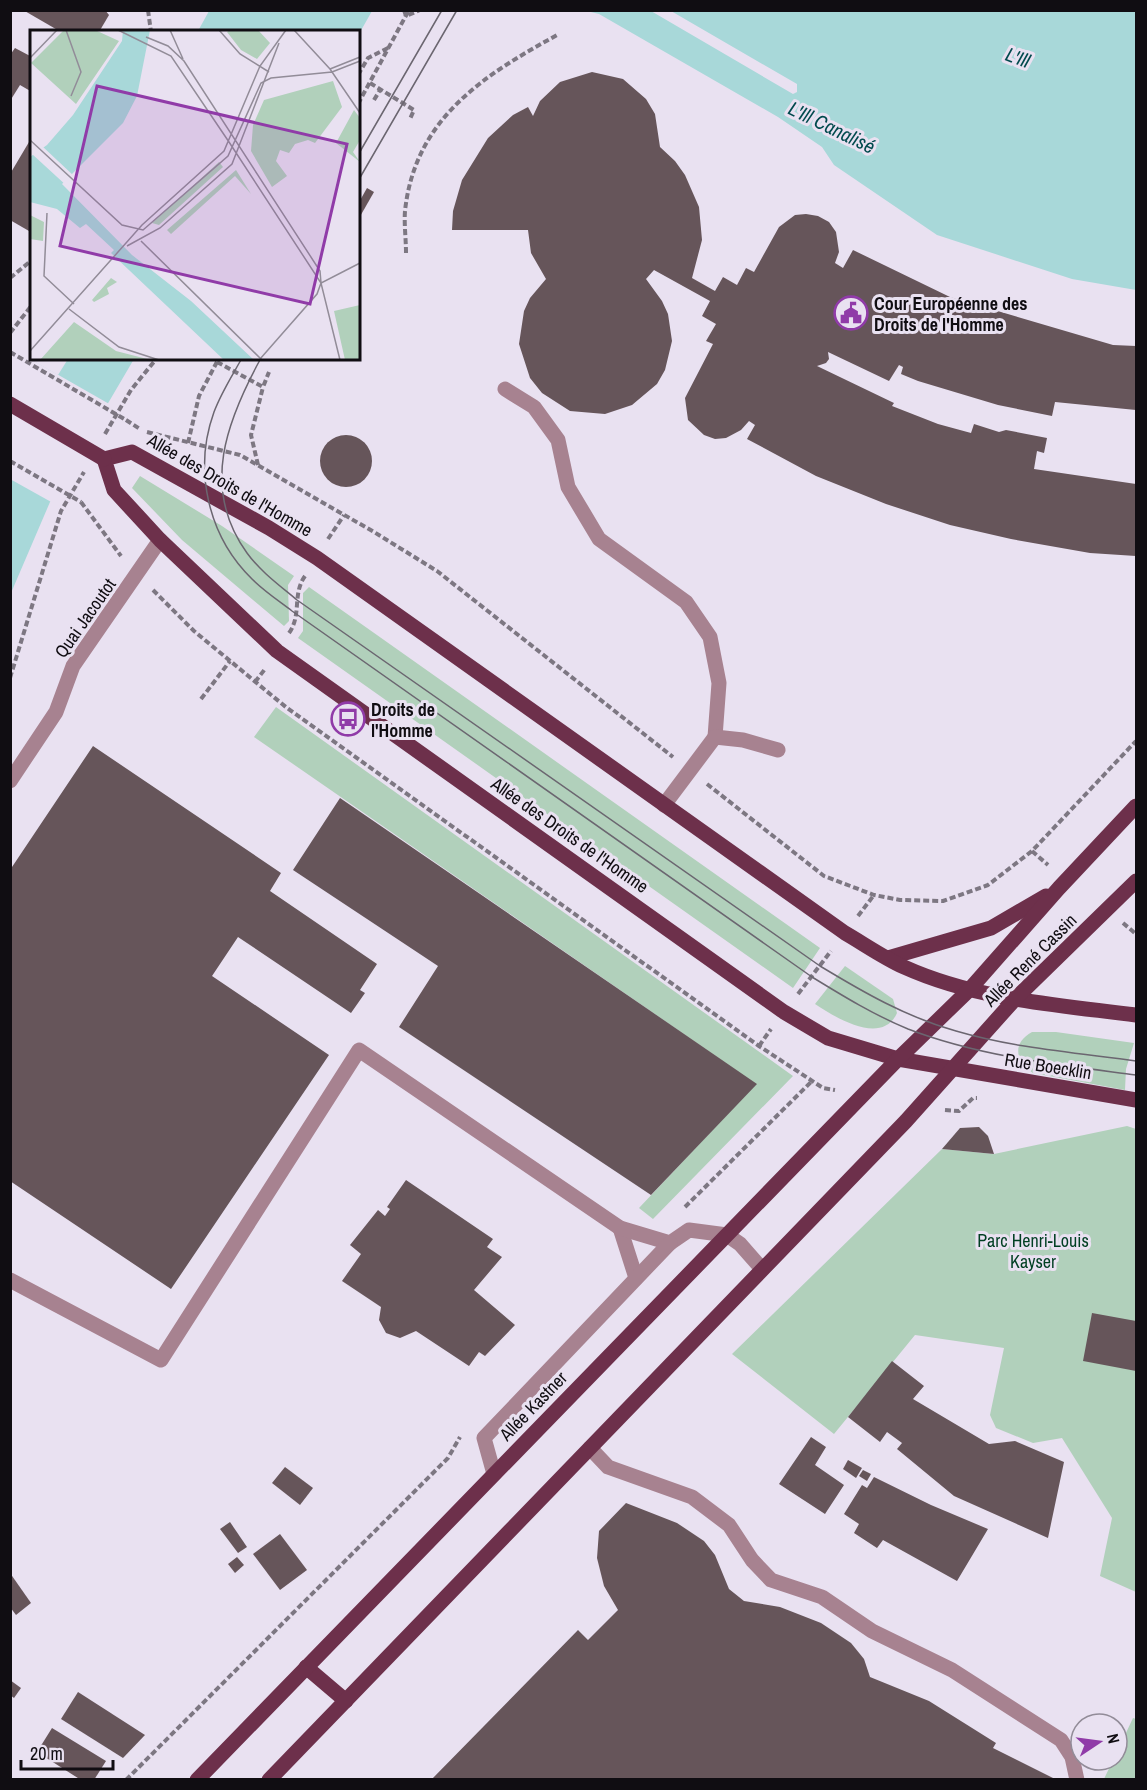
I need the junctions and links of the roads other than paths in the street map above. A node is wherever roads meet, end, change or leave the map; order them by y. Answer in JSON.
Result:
{"nodes":[{"id":1,"x":505,"y":389,"type":"dead end"},
{"id":2,"x":10,"y":404,"type":"edge"},
{"id":3,"x":104,"y":459,"type":"junction"},
{"id":4,"x":160,"y":540,"type":"junction"},
{"id":5,"x":715,"y":736,"type":"junction"},
{"id":6,"x":778,"y":750,"type":"dead end"},
{"id":7,"x":10,"y":781,"type":"edge"},
{"id":8,"x":664,"y":805,"type":"junction"},
{"id":9,"x":1137,"y":806,"type":"edge"},
{"id":10,"x":1137,"y":881,"type":"edge"},
{"id":11,"x":1059,"y":888,"type":"junction"},
{"id":12,"x":888,"y":958,"type":"junction"},
{"id":13,"x":970,"y":989,"type":"junction"},
{"id":14,"x":1015,"y":999,"type":"junction"},
{"id":15,"x":1137,"y":1015,"type":"edge"},
{"id":16,"x":897,"y":1059,"type":"junction"},
{"id":17,"x":953,"y":1070,"type":"junction"},
{"id":18,"x":1137,"y":1100,"type":"edge"},
{"id":19,"x":620,"y":1228,"type":"junction"},
{"id":20,"x":727,"y":1235,"type":"junction"},
{"id":21,"x":670,"y":1243,"type":"junction"},
{"id":22,"x":762,"y":1269,"type":"junction"},
{"id":23,"x":636,"y":1278,"type":"junction"},
{"id":24,"x":10,"y":1280,"type":"edge"},
{"id":25,"x":590,"y":1448,"type":"junction"},
{"id":26,"x":494,"y":1474,"type":"junction"},
{"id":27,"x":306,"y":1667,"type":"junction"},
{"id":28,"x":346,"y":1701,"type":"junction"},
{"id":29,"x":196,"y":1779,"type":"edge"},
{"id":30,"x":269,"y":1779,"type":"edge"},
{"id":31,"x":1077,"y":1779,"type":"edge"}],
"edges":[{"from":1,"to":5,"type":"street"},
{"from":2,"to":3,"type":"main road","bridge":true},
{"from":3,"to":4,"type":"main road","name":"Allée des Droits de l'Homme"},
{"from":3,"to":8,"type":"main road","name":"Allée des Droits de l'Homme"},
{"from":4,"to":7,"type":"street","name":"Quai Jacoutot"},
{"from":4,"to":16,"type":"main road","name":"Allée des Droits de l'Homme"},
{"from":5,"to":6,"type":"street"},
{"from":5,"to":8,"type":"street"},
{"from":8,"to":12,"type":"main road","name":"Allée des Droits de l'Homme"},
{"from":9,"to":11,"type":"main road","name":"Allée René Cassin"},
{"from":10,"to":14,"type":"main road","name":"Allée René Cassin"},
{"from":11,"to":12,"type":"main road","name":"Allée René Cassin"},
{"from":11,"to":13,"type":"main road","name":"Allée René Cassin"},
{"from":12,"to":13,"type":"main road","name":"Allée des Droits de l'Homme"},
{"from":13,"to":14,"type":"main road","name":"Allée des Droits de l'Homme"},
{"from":13,"to":16,"type":"main road","name":"Allée René Cassin"},
{"from":14,"to":15,"type":"main road"},
{"from":14,"to":17,"type":"main road","name":"Allée René Cassin"},
{"from":16,"to":17,"type":"main road","name":"Allée des Droits de l'Homme"},
{"from":16,"to":20,"type":"main road","name":"Allée Kastner"},
{"from":17,"to":18,"type":"main road","name":"Rue Boecklin"},
{"from":17,"to":22,"type":"main road"},
{"from":19,"to":21,"type":"street"},
{"from":19,"to":23,"type":"street"},
{"from":19,"to":24,"type":"street"},
{"from":20,"to":21,"type":"street"},
{"from":20,"to":22,"type":"street"},
{"from":20,"to":26,"type":"main road","name":"Allée Kastner"},
{"from":21,"to":23,"type":"street"},
{"from":22,"to":25,"type":"main road"},
{"from":23,"to":26,"type":"street"},
{"from":25,"to":28,"type":"main road"},
{"from":25,"to":31,"type":"street"},
{"from":26,"to":27,"type":"main road","name":"Allée Kastner"},
{"from":27,"to":28,"type":"main road"},
{"from":27,"to":29,"type":"main road","name":"Allée Kastner"},
{"from":28,"to":30,"type":"main road"}]}
